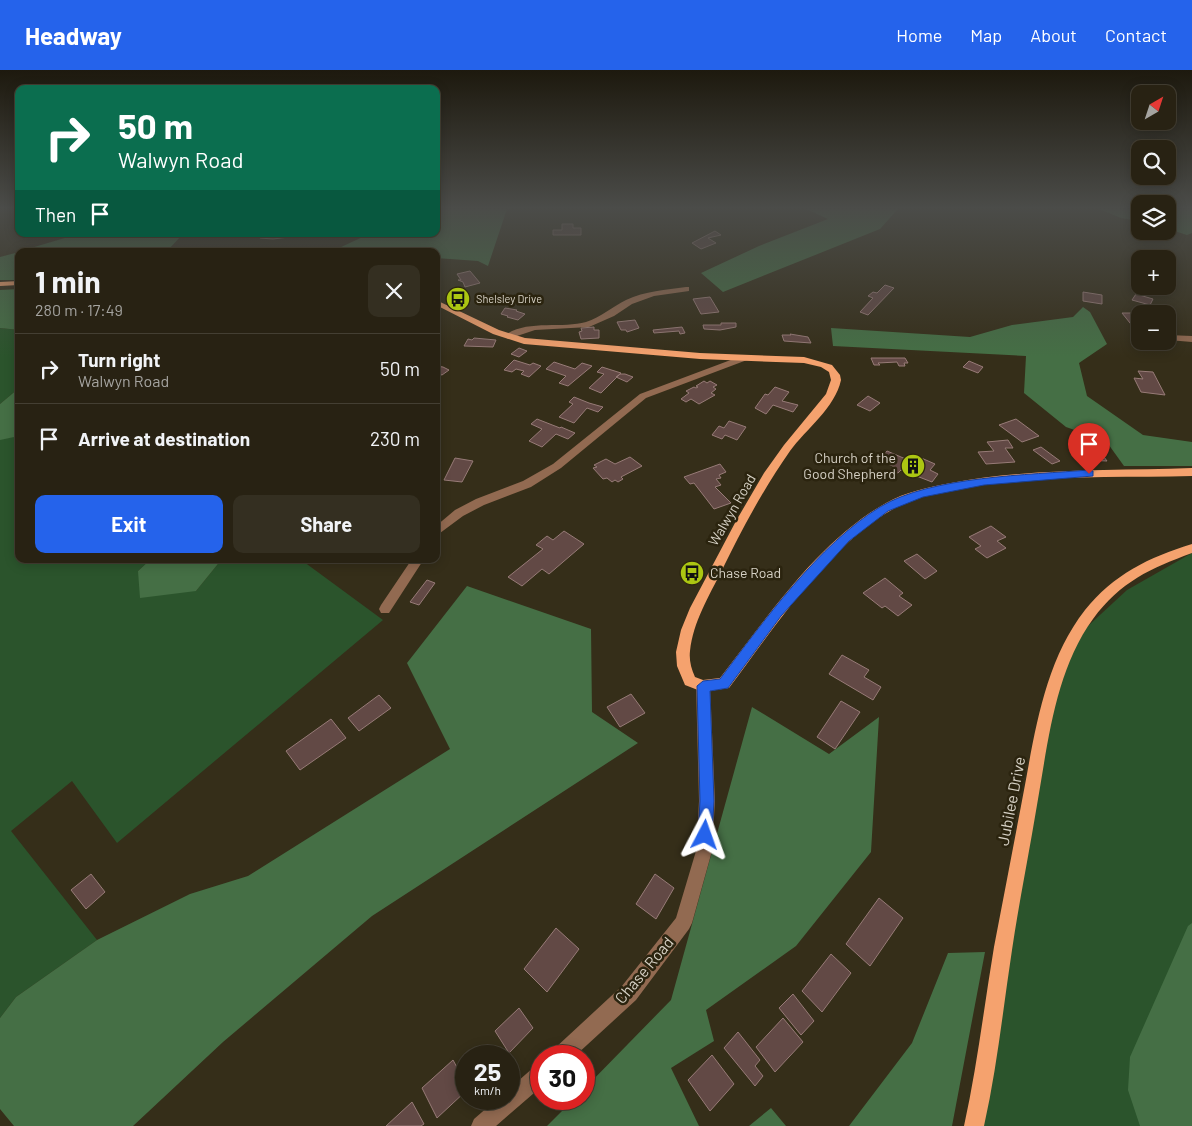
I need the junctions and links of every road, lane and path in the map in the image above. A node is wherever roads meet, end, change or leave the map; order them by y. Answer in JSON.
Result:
{"nodes":[{"id":1,"x":15,"y":283,"type":"edge"},
{"id":2,"x":0,"y":284,"type":"edge"},
{"id":3,"x":686,"y":289,"type":"dead end"},
{"id":4,"x":440,"y":304,"type":"edge"},
{"id":5,"x":508,"y":336,"type":"junction"},
{"id":6,"x":1176,"y":338,"type":"edge"},
{"id":7,"x":1192,"y":339,"type":"edge"},
{"id":8,"x":744,"y":358,"type":"junction"},
{"id":9,"x":1192,"y":472,"type":"edge"},
{"id":10,"x":440,"y":529,"type":"edge"},
{"id":11,"x":1192,"y":548,"type":"edge"},
{"id":12,"x":415,"y":563,"type":"edge"},
{"id":13,"x":385,"y":609,"type":"dead end"},
{"id":14,"x":703,"y":686,"type":"junction"},
{"id":15,"x":573,"y":1045,"type":"edge"},
{"id":16,"x":530,"y":1084,"type":"edge"},
{"id":17,"x":481,"y":1126,"type":"edge"},
{"id":18,"x":974,"y":1126,"type":"edge"}],
"edges":[{"from":1,"to":2,"type":"main road"},
{"from":3,"to":5,"type":"street"},
{"from":4,"to":5,"type":"main road","name":"Walwyn Road"},
{"from":5,"to":8,"type":"main road","name":"Walwyn Road"},
{"from":6,"to":7,"type":"street"},
{"from":8,"to":10,"type":"street"},
{"from":8,"to":14,"type":"main road","name":"Walwyn Road"},
{"from":9,"to":14,"type":"main road"},
{"from":11,"to":18,"type":"main road","name":"Jubilee Drive"},
{"from":12,"to":13,"type":"street"},
{"from":14,"to":15,"type":"street","name":"Chase Road"},
{"from":16,"to":17,"type":"street"}]}
